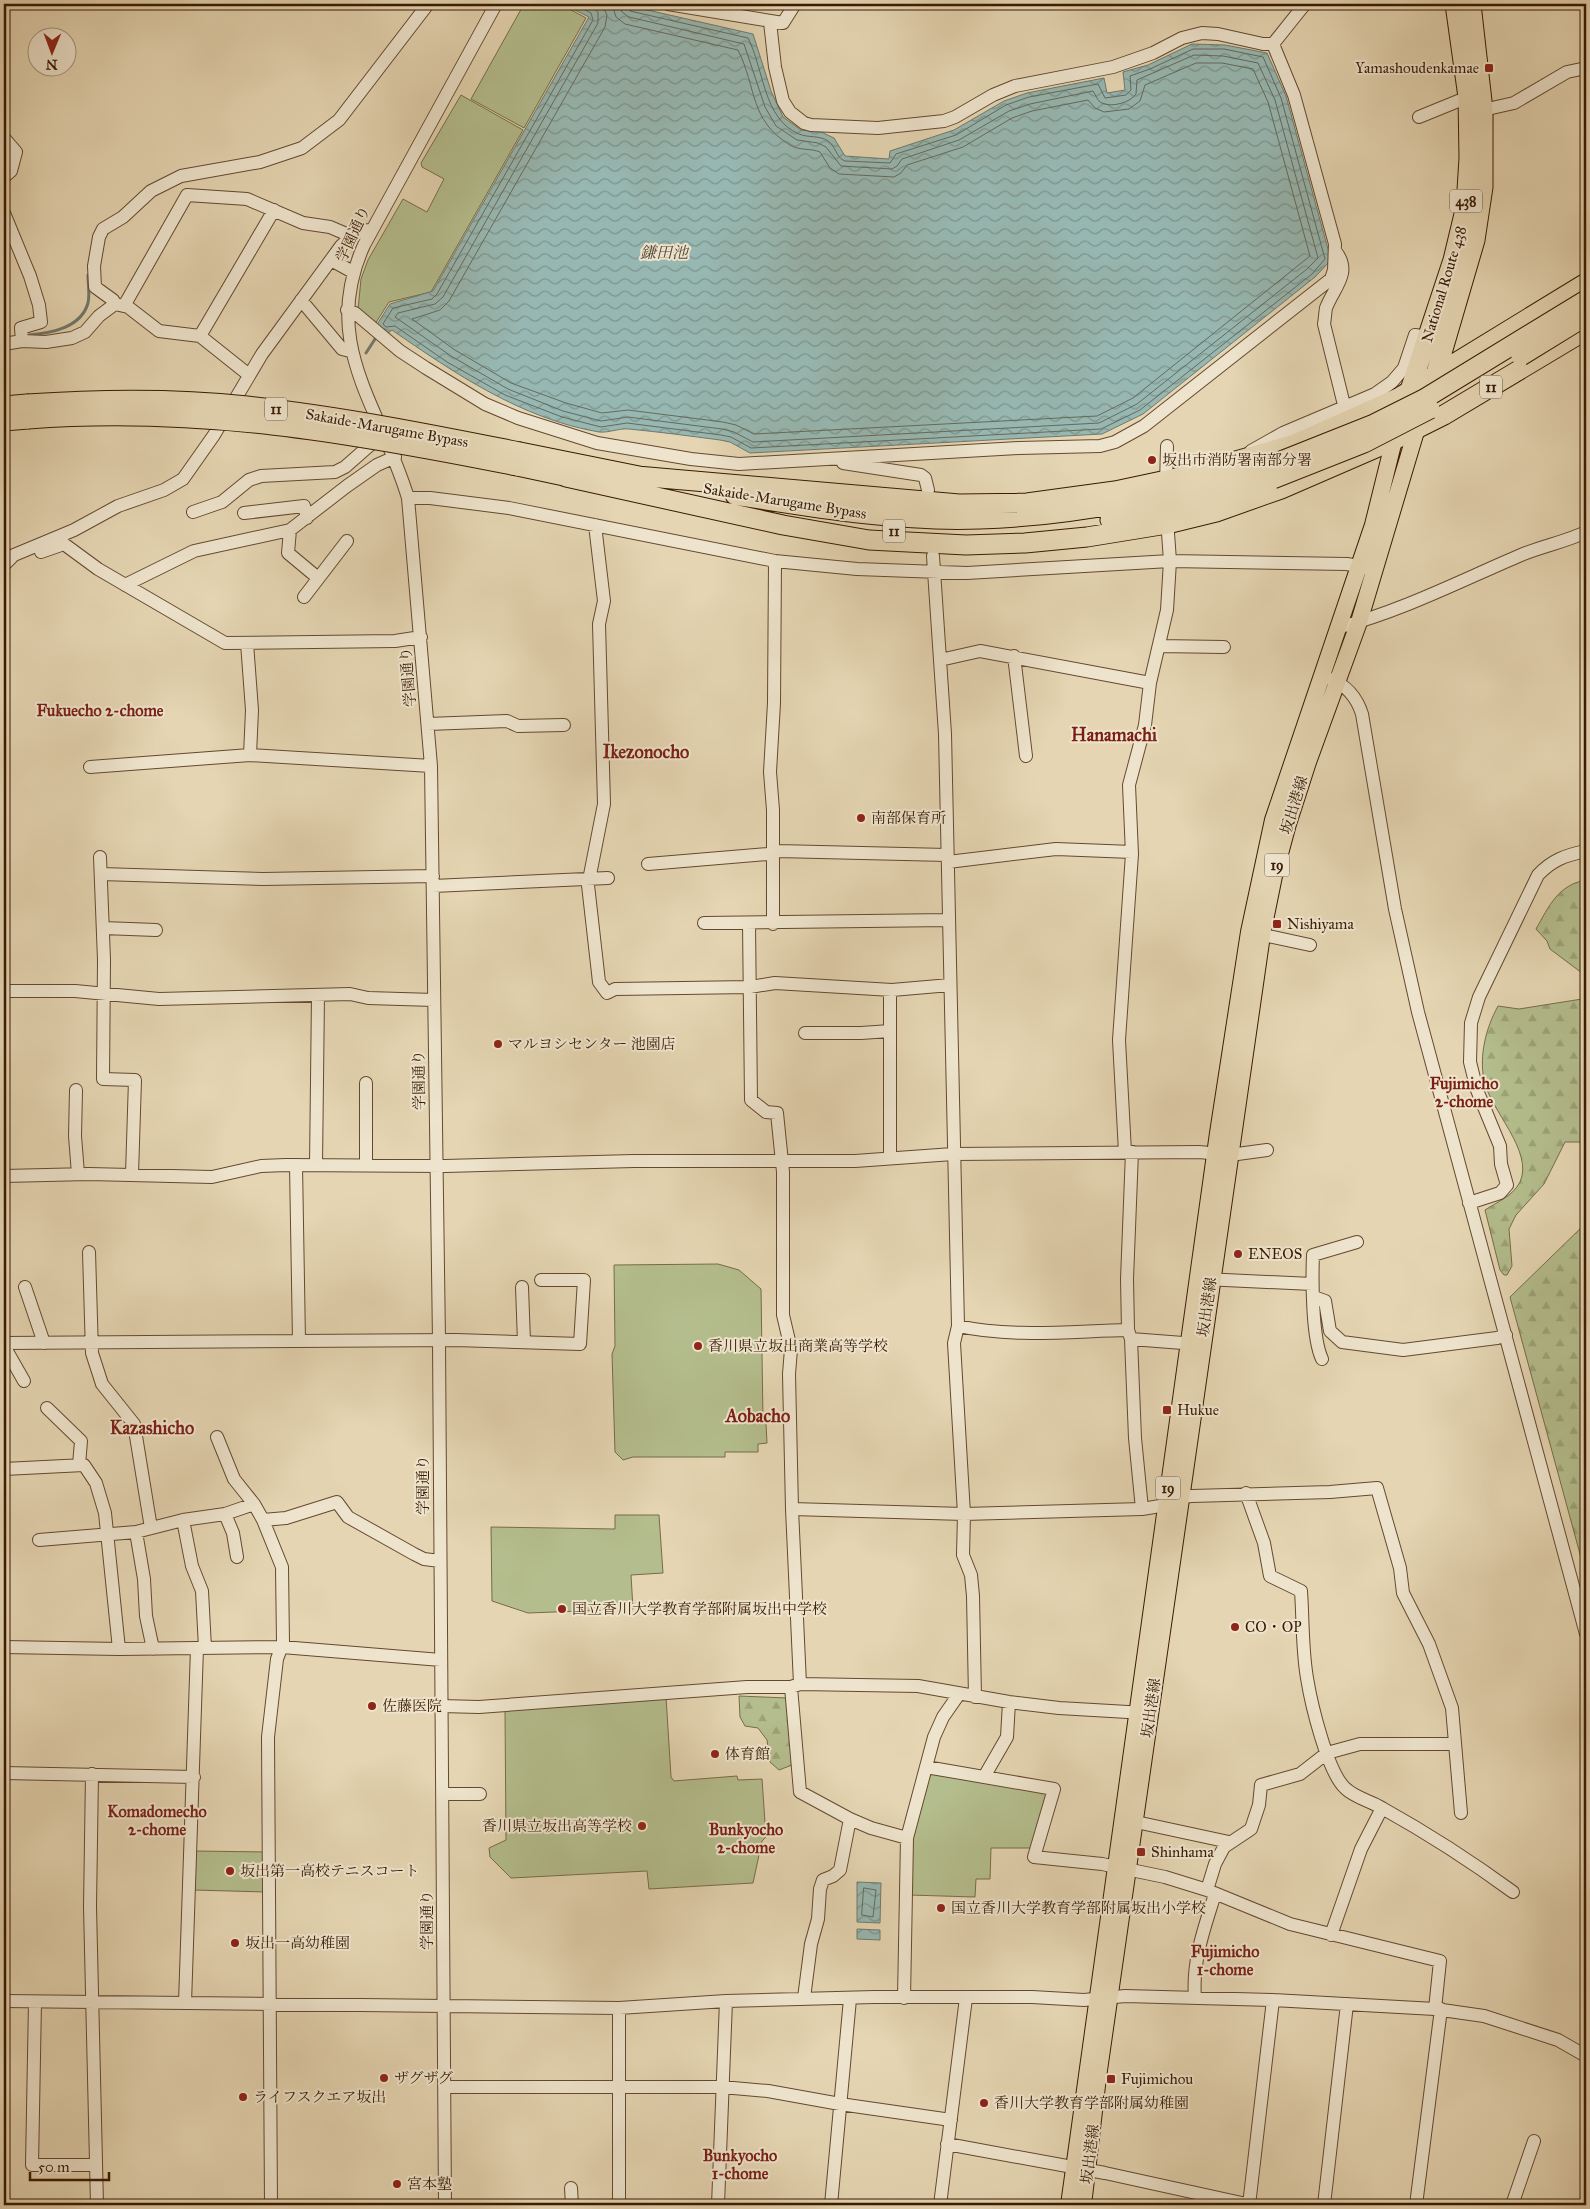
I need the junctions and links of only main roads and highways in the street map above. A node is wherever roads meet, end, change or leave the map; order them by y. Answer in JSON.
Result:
{"nodes":[{"id":1,"x":1455,"y":4,"type":"edge"},
{"id":2,"x":1471,"y":4,"type":"edge"},
{"id":3,"x":1586,"y":283,"type":"edge"},
{"id":4,"x":1586,"y":300,"type":"edge"},
{"id":5,"x":1586,"y":316,"type":"edge"},
{"id":6,"x":1452,"y":321,"type":"junction"},
{"id":7,"x":1586,"y":330,"type":"edge"},
{"id":8,"x":1438,"y":338,"type":"junction"},
{"id":9,"x":1470,"y":354,"type":"junction"},
{"id":10,"x":1436,"y":375,"type":"junction"},
{"id":11,"x":1409,"y":391,"type":"junction"},
{"id":12,"x":4,"y":406,"type":"edge"},
{"id":13,"x":28,"y":411,"type":"junction"},
{"id":14,"x":4,"y":421,"type":"edge"},
{"id":15,"x":1417,"y":428,"type":"junction"},
{"id":16,"x":1394,"y":440,"type":"junction"},
{"id":17,"x":1352,"y":458,"type":"junction"},
{"id":18,"x":519,"y":459,"type":"junction"},
{"id":19,"x":1269,"y":473,"type":"junction"},
{"id":20,"x":1385,"y":475,"type":"junction"},
{"id":21,"x":637,"y":476,"type":"junction"},
{"id":22,"x":566,"y":477,"type":"junction"},
{"id":23,"x":1366,"y":567,"type":"junction"},
{"id":24,"x":1255,"y":934,"type":"junction"},
{"id":25,"x":1196,"y":1344,"type":"junction"},
{"id":26,"x":1144,"y":1712,"type":"junction"},
{"id":27,"x":1122,"y":1868,"type":"junction"},
{"id":28,"x":1080,"y":2169,"type":"junction"},
{"id":29,"x":1069,"y":2205,"type":"edge"},
{"id":30,"x":1083,"y":2205,"type":"edge"}],
"edges":[{"from":1,"to":8,"type":"highway","name":"National Route 438","number":"438"},
{"from":2,"to":6,"type":"highway","name":"National Route 438","number":"438"},
{"from":3,"to":9,"type":"highway"},
{"from":4,"to":19,"type":"highway","name":"Sakaide-Marugame Bypass","number":"11","bridge":true},
{"from":5,"to":19,"type":"highway","name":"Sakaide-Marugame Bypass","number":"11","bridge":true},
{"from":6,"to":8,"type":"highway","name":"National Route 438","number":"438"},
{"from":6,"to":9,"type":"highway"},
{"from":7,"to":15,"type":"highway","number":"11"},
{"from":8,"to":10,"type":"highway","name":"National Route 438","number":"438"},
{"from":8,"to":11,"type":"highway","name":"National Route 438","number":"438"},
{"from":9,"to":10,"type":"highway"},
{"from":10,"to":11,"type":"highway"},
{"from":10,"to":15,"type":"highway","name":"National Route 438","number":"438"},
{"from":11,"to":16,"type":"highway","name":"National Route 438","number":"438"},
{"from":11,"to":21,"type":"highway"},
{"from":12,"to":13,"type":"highway","name":"Sakaide-Marugame Bypass","number":"11"},
{"from":13,"to":14,"type":"highway","name":"Sakaide-Marugame Bypass","number":"11"},
{"from":13,"to":18,"type":"highway","name":"Sakaide-Marugame Bypass","number":"11","bridge":true},
{"from":15,"to":16,"type":"highway","number":"11"},
{"from":15,"to":23,"type":"main road","name":"坂出港線","number":"19"},
{"from":16,"to":17,"type":"highway"},
{"from":16,"to":20,"type":"main road","name":"坂出港線","number":"19"},
{"from":17,"to":20,"type":"main road"},
{"from":17,"to":22,"type":"highway","number":"11"},
{"from":18,"to":21,"type":"highway","name":"Sakaide-Marugame Bypass","number":"11"},
{"from":18,"to":22,"type":"highway","name":"Sakaide-Marugame Bypass","number":"11"},
{"from":19,"to":21,"type":"highway","name":"Sakaide-Marugame Bypass","number":"11"},
{"from":19,"to":22,"type":"highway","name":"Sakaide-Marugame Bypass","number":"11"},
{"from":20,"to":23,"type":"main road","name":"坂出港線","number":"19"},
{"from":23,"to":24,"type":"main road","name":"坂出港線","number":"19"},
{"from":23,"to":24,"type":"main road","name":"坂出港線","number":"19"},
{"from":24,"to":25,"type":"main road","name":"坂出港線","number":"19"},
{"from":25,"to":26,"type":"main road","name":"坂出港線","number":"19"},
{"from":25,"to":26,"type":"main road","name":"坂出港線","number":"19"},
{"from":26,"to":27,"type":"main road","name":"坂出港線","number":"19"},
{"from":26,"to":27,"type":"main road","name":"坂出港線","number":"19"},
{"from":27,"to":28,"type":"main road","name":"坂出港線","number":"19"},
{"from":28,"to":29,"type":"main road","name":"坂出港線","number":"19"},
{"from":28,"to":30,"type":"main road","name":"坂出港線","number":"19"}]}
